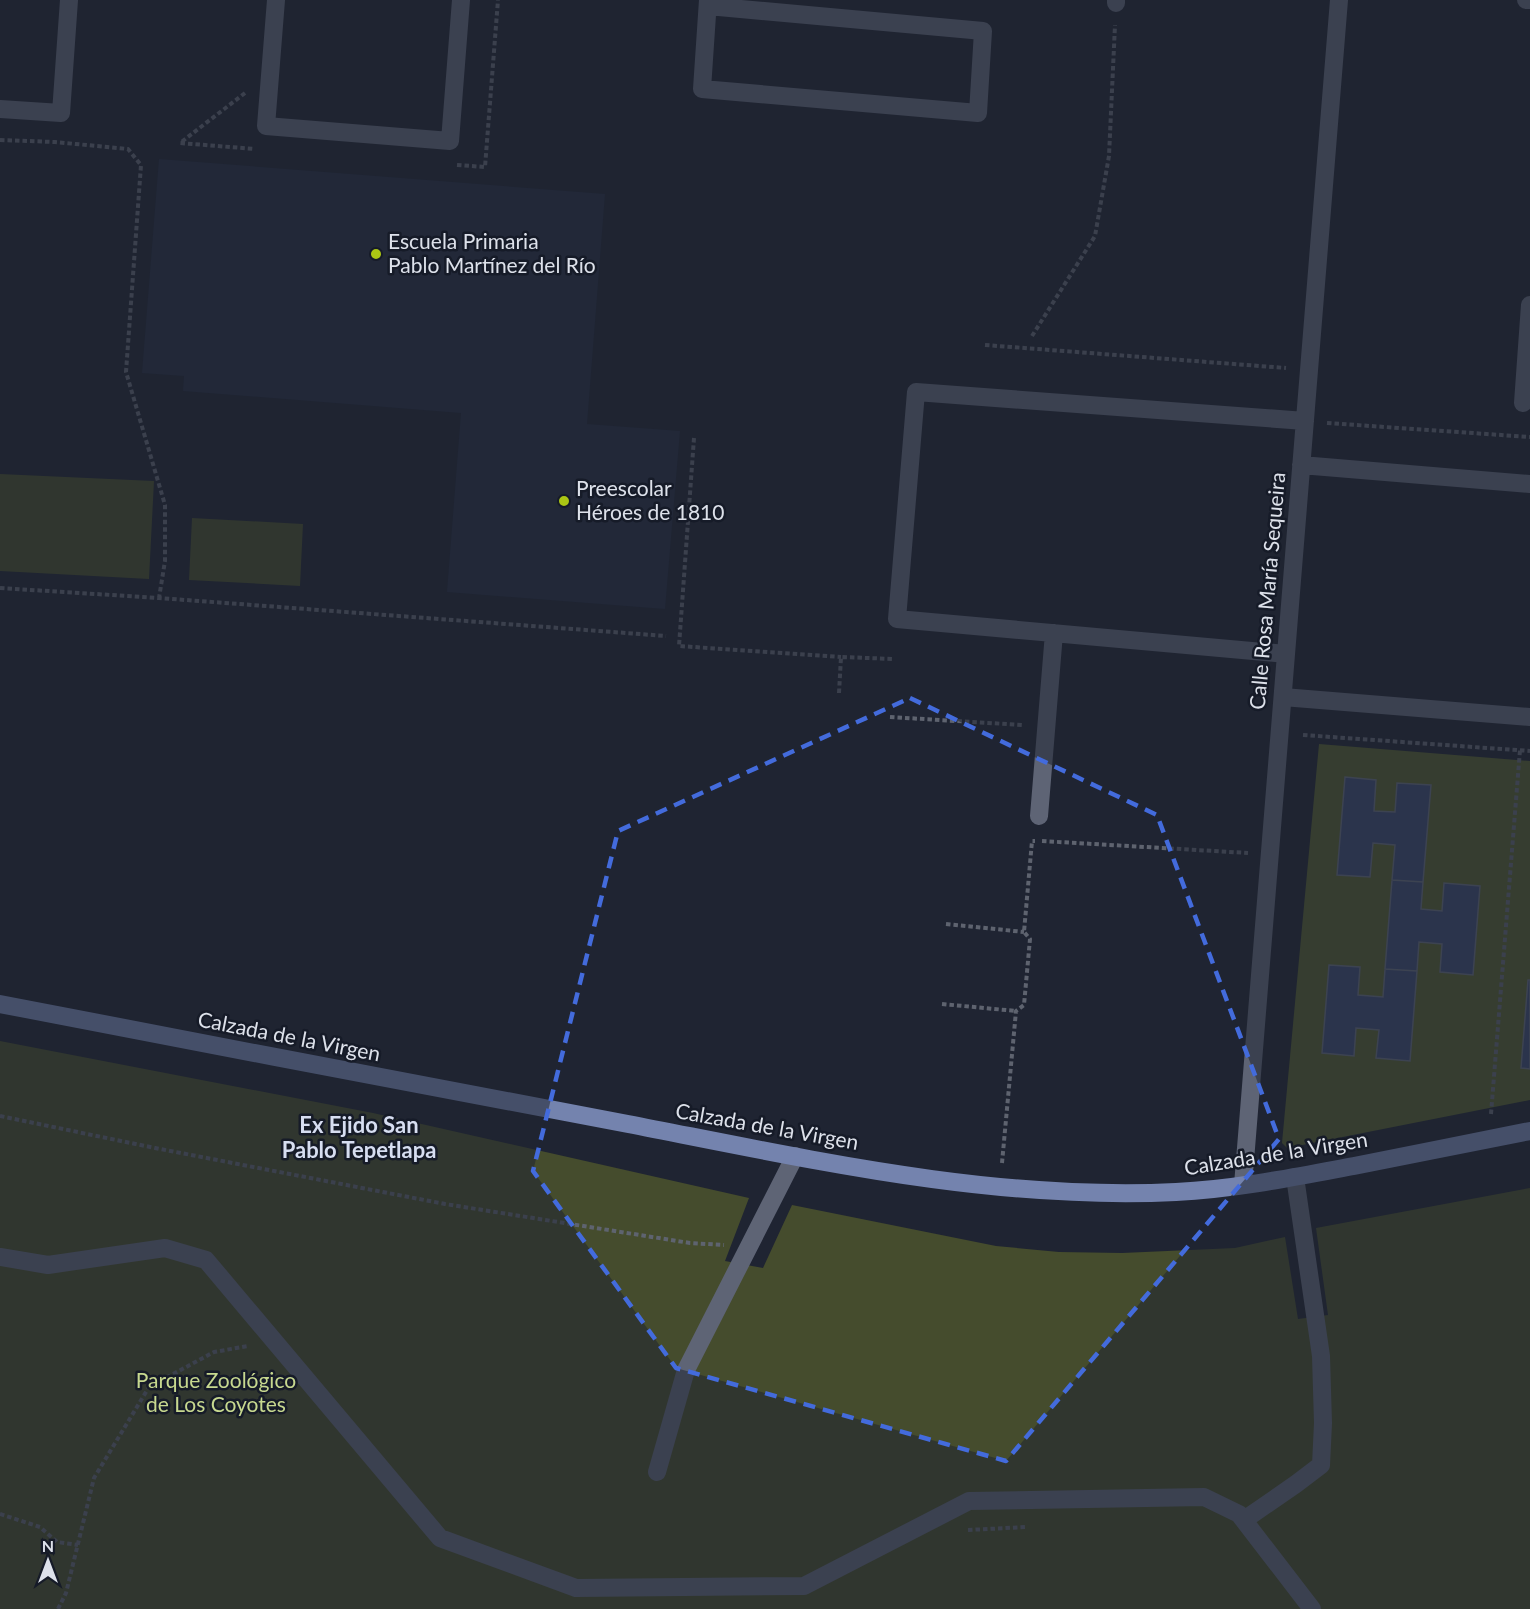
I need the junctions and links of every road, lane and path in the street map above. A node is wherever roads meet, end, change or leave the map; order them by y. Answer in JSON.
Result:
{"nodes":[{"id":1,"x":69,"y":0,"type":"edge"},
{"id":2,"x":276,"y":0,"type":"edge"},
{"id":3,"x":461,"y":0,"type":"edge"},
{"id":4,"x":1339,"y":0,"type":"edge"},
{"id":5,"x":1116,"y":2,"type":"edge"},
{"id":6,"x":708,"y":3,"type":"edge"},
{"id":7,"x":0,"y":109,"type":"edge"},
{"id":8,"x":0,"y":140,"type":"edge"},
{"id":9,"x":1530,"y":305,"type":"edge"},
{"id":10,"x":1032,"y":336,"type":"dead end"},
{"id":11,"x":985,"y":345,"type":"dead end"},
{"id":12,"x":1309,"y":370,"type":"junction"},
{"id":13,"x":1523,"y":402,"type":"dead end"},
{"id":14,"x":1305,"y":421,"type":"junction"},
{"id":15,"x":1530,"y":437,"type":"edge"},
{"id":16,"x":694,"y":438,"type":"dead end"},
{"id":17,"x":1301,"y":465,"type":"junction"},
{"id":18,"x":1530,"y":484,"type":"edge"},
{"id":19,"x":0,"y":588,"type":"edge"},
{"id":20,"x":159,"y":598,"type":"junction"},
{"id":21,"x":1054,"y":633,"type":"junction"},
{"id":22,"x":666,"y":636,"type":"dead end"},
{"id":23,"x":1286,"y":654,"type":"junction"},
{"id":24,"x":841,"y":657,"type":"junction"},
{"id":25,"x":894,"y":659,"type":"dead end"},
{"id":26,"x":839,"y":693,"type":"dead end"},
{"id":27,"x":1283,"y":697,"type":"junction"},
{"id":28,"x":890,"y":717,"type":"dead end"},
{"id":29,"x":1530,"y":717,"type":"edge"},
{"id":30,"x":1279,"y":733,"type":"junction"},
{"id":31,"x":1022,"y":736,"type":"dead end"},
{"id":32,"x":1520,"y":750,"type":"junction"},
{"id":33,"x":1530,"y":751,"type":"edge"},
{"id":34,"x":1039,"y":816,"type":"dead end"},
{"id":35,"x":1024,"y":833,"type":"dead end"},
{"id":36,"x":1032,"y":841,"type":"junction"},
{"id":37,"x":1269,"y":854,"type":"junction"},
{"id":38,"x":946,"y":924,"type":"dead end"},
{"id":39,"x":1024,"y":932,"type":"junction"},
{"id":40,"x":0,"y":1004,"type":"edge"},
{"id":41,"x":942,"y":1004,"type":"dead end"},
{"id":42,"x":1016,"y":1011,"type":"junction"},
{"id":43,"x":0,"y":1116,"type":"edge"},
{"id":44,"x":1530,"y":1131,"type":"edge"},
{"id":45,"x":1489,"y":1139,"type":"junction"},
{"id":46,"x":795,"y":1156,"type":"junction"},
{"id":47,"x":1295,"y":1177,"type":"junction"},
{"id":48,"x":1243,"y":1185,"type":"junction"},
{"id":49,"x":1000,"y":1187,"type":"junction"},
{"id":50,"x":749,"y":1246,"type":"junction"},
{"id":51,"x":0,"y":1257,"type":"edge"},
{"id":52,"x":256,"y":1345,"type":"dead end"},
{"id":53,"x":657,"y":1472,"type":"dead end"},
{"id":54,"x":0,"y":1514,"type":"edge"},
{"id":55,"x":1244,"y":1520,"type":"junction"},
{"id":56,"x":1034,"y":1527,"type":"dead end"},
{"id":57,"x":959,"y":1531,"type":"dead end"},
{"id":58,"x":78,"y":1545,"type":"junction"},
{"id":59,"x":58,"y":1609,"type":"edge"},
{"id":60,"x":1312,"y":1609,"type":"edge"}],
"edges":[{"from":1,"to":7,"type":"street"},
{"from":2,"to":3,"type":"street"},
{"from":4,"to":12,"type":"street","name":"Calle Rosa María Sequeira"},
{"from":5,"to":10,"type":"path"},
{"from":6,"to":6,"type":"street"},
{"from":8,"to":20,"type":"path"},
{"from":9,"to":13,"type":"street"},
{"from":11,"to":12,"type":"path"},
{"from":12,"to":14,"type":"street","name":"Calle Rosa María Sequeira"},
{"from":14,"to":15,"type":"path"},
{"from":14,"to":17,"type":"street","name":"Calle Rosa María Sequeira"},
{"from":14,"to":21,"type":"street"},
{"from":16,"to":24,"type":"path"},
{"from":17,"to":18,"type":"street"},
{"from":17,"to":23,"type":"street","name":"Calle Rosa María Sequeira"},
{"from":19,"to":20,"type":"path"},
{"from":20,"to":22,"type":"path"},
{"from":21,"to":23,"type":"street"},
{"from":21,"to":34,"type":"street"},
{"from":23,"to":27,"type":"street","name":"Calle Rosa María Sequeira"},
{"from":24,"to":25,"type":"path"},
{"from":24,"to":26,"type":"path"},
{"from":27,"to":29,"type":"street"},
{"from":27,"to":30,"type":"street","name":"Calle Rosa María Sequeira"},
{"from":28,"to":31,"type":"path"},
{"from":30,"to":32,"type":"path"},
{"from":30,"to":37,"type":"street","name":"Calle Rosa María Sequeira"},
{"from":32,"to":33,"type":"path"},
{"from":32,"to":45,"type":"path"},
{"from":35,"to":36,"type":"path"},
{"from":36,"to":37,"type":"path"},
{"from":36,"to":39,"type":"path"},
{"from":37,"to":48,"type":"street","name":"Calle Rosa María Sequeira"},
{"from":38,"to":39,"type":"path"},
{"from":39,"to":42,"type":"path"},
{"from":40,"to":46,"type":"main road","name":"Calzada de la Virgen"},
{"from":41,"to":42,"type":"path"},
{"from":42,"to":49,"type":"path"},
{"from":43,"to":50,"type":"path"},
{"from":44,"to":45,"type":"main road","name":"Calzada de la Virgen"},
{"from":45,"to":47,"type":"main road","name":"Calzada de la Virgen"},
{"from":46,"to":49,"type":"main road","name":"Calzada de la Virgen"},
{"from":46,"to":50,"type":"street"},
{"from":47,"to":48,"type":"main road","name":"Calzada de la Virgen"},
{"from":47,"to":55,"type":"street"},
{"from":48,"to":49,"type":"main road","name":"Calzada de la Virgen"},
{"from":50,"to":53,"type":"street"},
{"from":51,"to":55,"type":"street"},
{"from":52,"to":58,"type":"path"},
{"from":54,"to":58,"type":"path"},
{"from":55,"to":60,"type":"street"},
{"from":56,"to":57,"type":"path"},
{"from":58,"to":59,"type":"path"}]}
